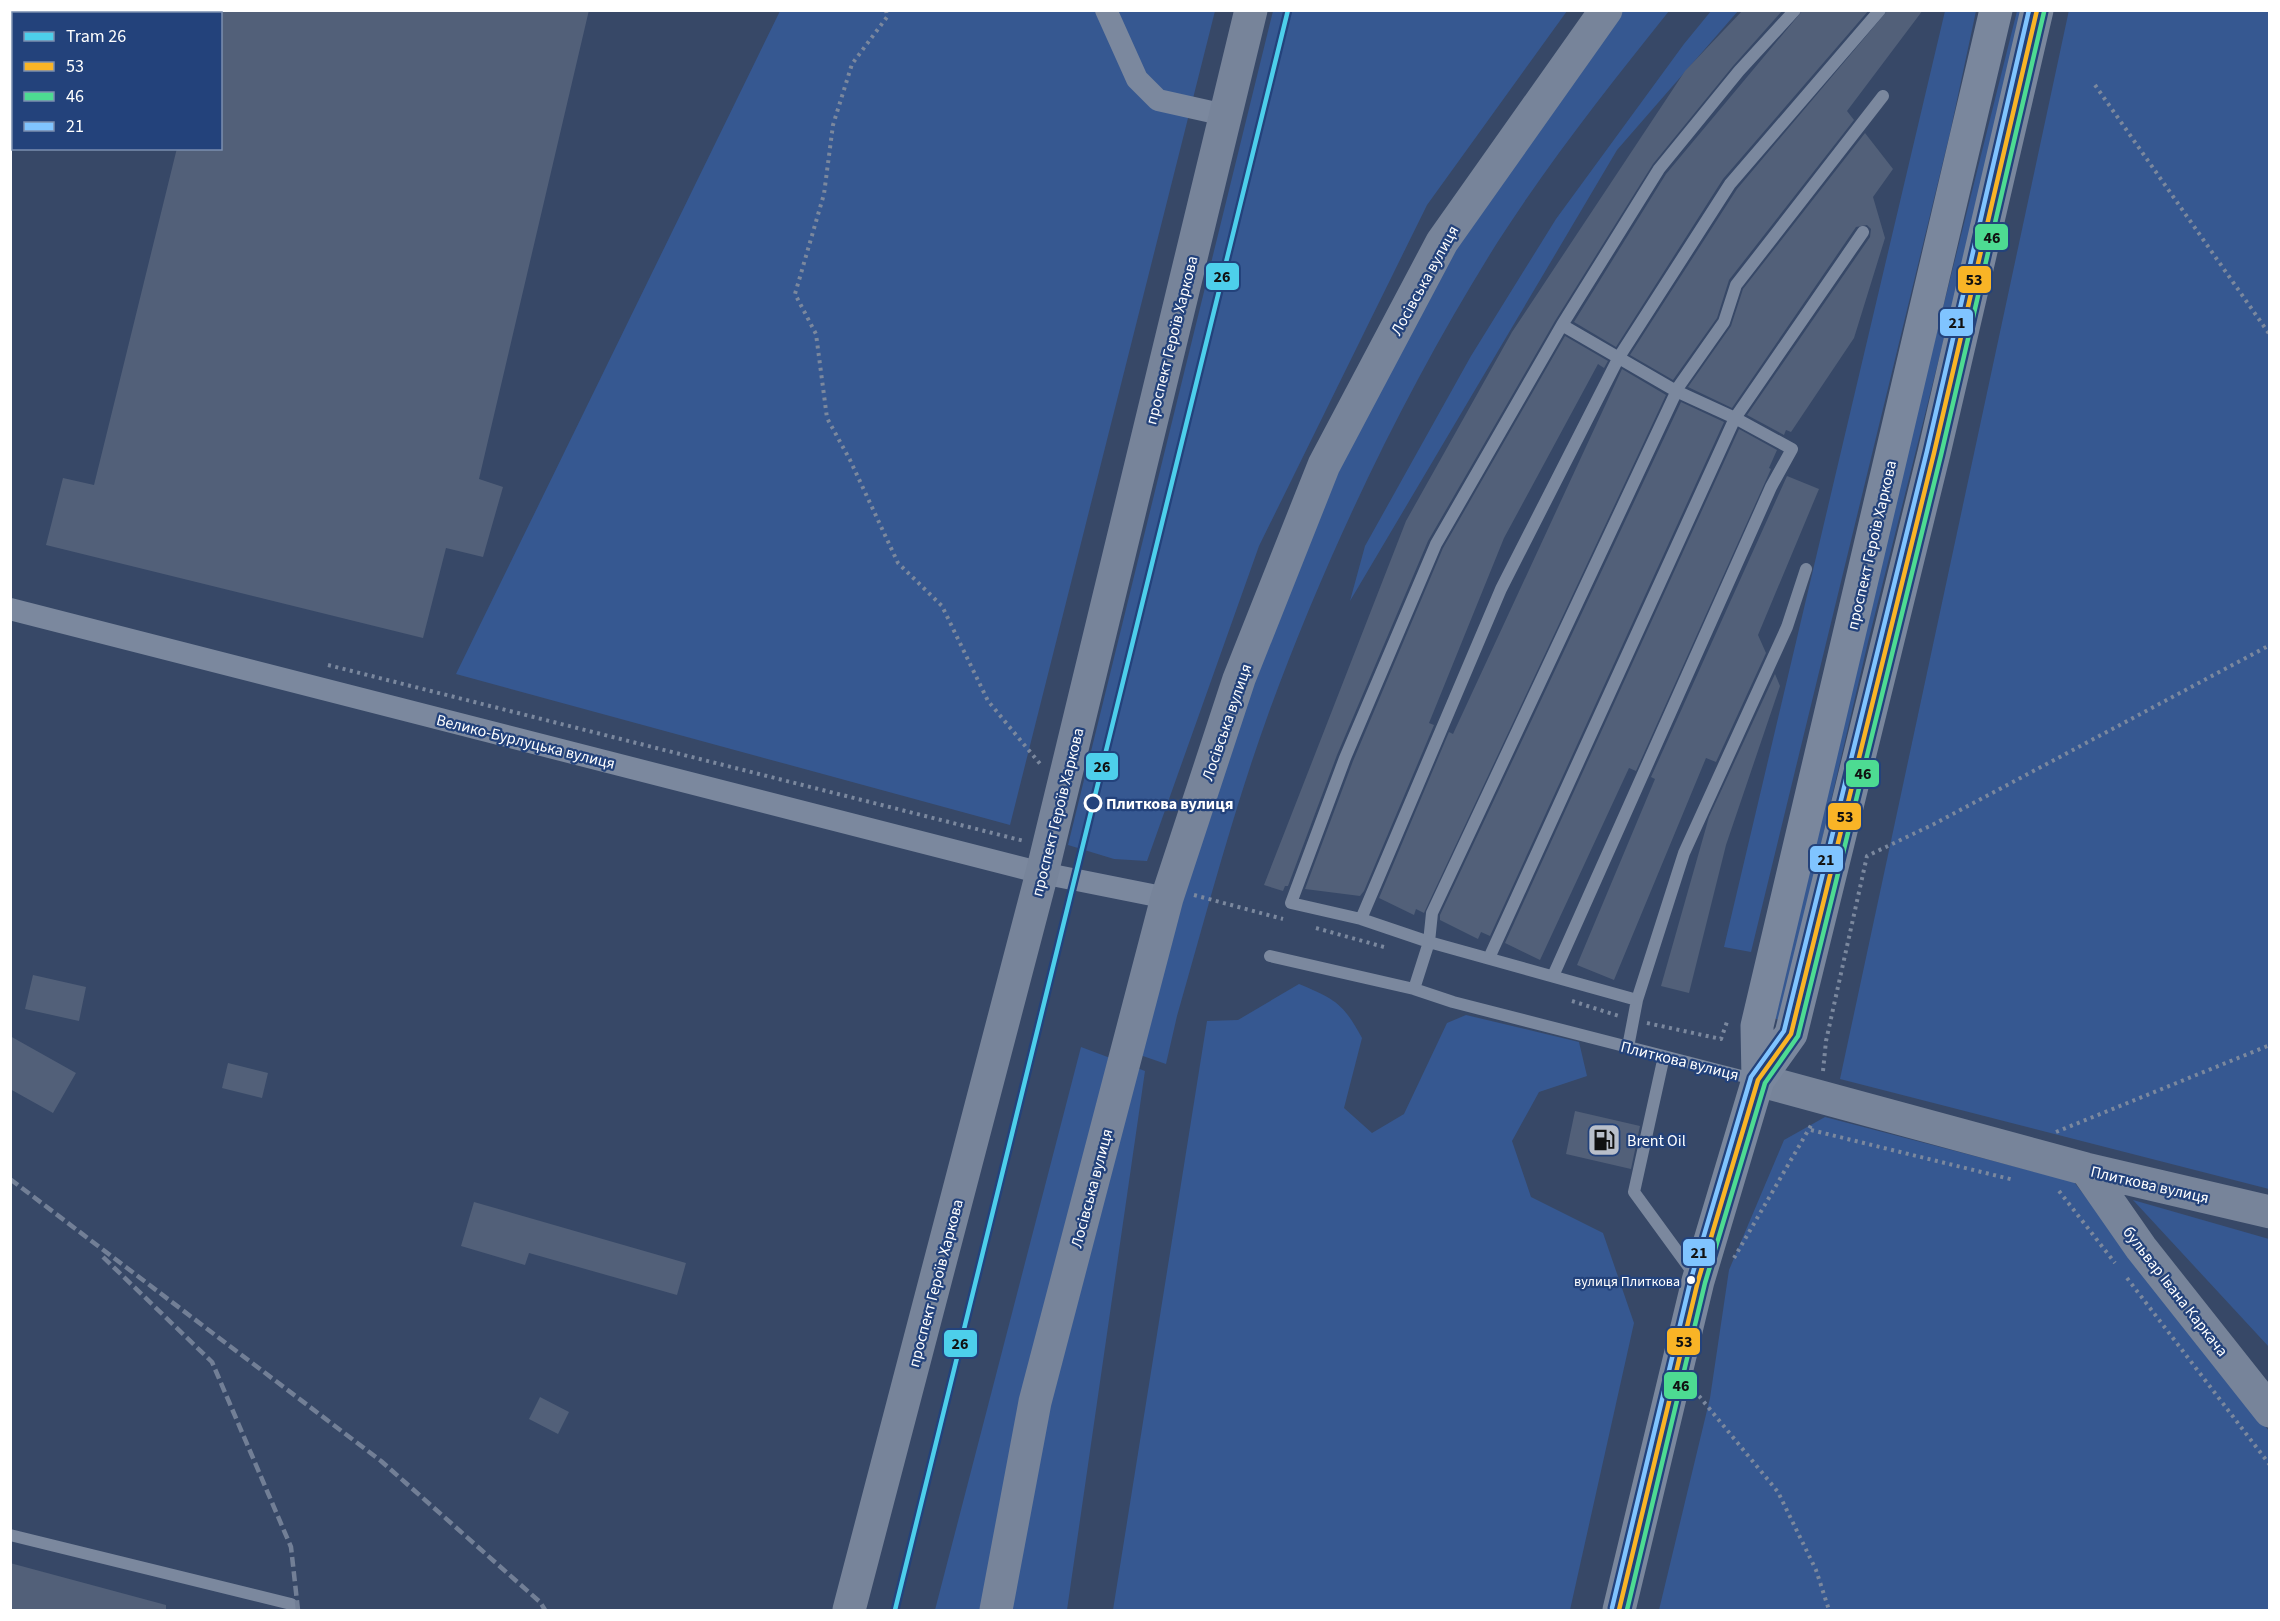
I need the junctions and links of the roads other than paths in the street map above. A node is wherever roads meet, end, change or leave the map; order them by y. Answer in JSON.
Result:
{"nodes":[{"id":1,"x":1106,"y":10,"type":"edge"},
{"id":2,"x":1251,"y":10,"type":"edge"},
{"id":3,"x":1606,"y":10,"type":"edge"},
{"id":4,"x":1795,"y":10,"type":"edge"},
{"id":5,"x":1880,"y":10,"type":"edge"},
{"id":6,"x":1996,"y":10,"type":"edge"},
{"id":7,"x":2037,"y":10,"type":"edge"},
{"id":8,"x":1883,"y":96,"type":"dead end"},
{"id":9,"x":1225,"y":116,"type":"junction"},
{"id":10,"x":1863,"y":232,"type":"dead end"},
{"id":11,"x":1562,"y":325,"type":"junction"},
{"id":12,"x":1619,"y":357,"type":"junction"},
{"id":13,"x":1676,"y":391,"type":"junction"},
{"id":14,"x":1735,"y":418,"type":"junction"},
{"id":15,"x":1806,"y":569,"type":"dead end"},
{"id":16,"x":10,"y":609,"type":"edge"},
{"id":17,"x":1045,"y":860,"type":"junction"},
{"id":18,"x":1167,"y":898,"type":"junction"},
{"id":19,"x":1361,"y":919,"type":"junction"},
{"id":20,"x":1429,"y":942,"type":"junction"},
{"id":21,"x":1270,"y":956,"type":"dead end"},
{"id":22,"x":1489,"y":958,"type":"junction"},
{"id":23,"x":1553,"y":976,"type":"junction"},
{"id":24,"x":1414,"y":989,"type":"junction"},
{"id":25,"x":1637,"y":999,"type":"junction"},
{"id":26,"x":1629,"y":1047,"type":"junction"},
{"id":27,"x":1664,"y":1056,"type":"junction"},
{"id":28,"x":1758,"y":1080,"type":"junction"},
{"id":29,"x":2086,"y":1169,"type":"junction"},
{"id":30,"x":2270,"y":1212,"type":"edge"},
{"id":31,"x":1698,"y":1281,"type":"junction"},
{"id":32,"x":2270,"y":1411,"type":"edge"},
{"id":33,"x":10,"y":1535,"type":"edge"},
{"id":34,"x":291,"y":1611,"type":"edge"},
{"id":35,"x":849,"y":1611,"type":"edge"},
{"id":36,"x":996,"y":1611,"type":"edge"},
{"id":37,"x":1619,"y":1611,"type":"edge"}],
"edges":[{"from":1,"to":9,"type":"street"},
{"from":2,"to":9,"type":"street","name":"проспект Героїв Харкова"},
{"from":3,"to":18,"type":"street","name":"Лосівська вулиця"},
{"from":4,"to":11,"type":"lane"},
{"from":5,"to":12,"type":"lane"},
{"from":6,"to":28,"type":"main road","name":"проспект Героїв Харкова"},
{"from":7,"to":28,"type":"main road","name":"проспект Героїв Харкова"},
{"from":8,"to":13,"type":"lane"},
{"from":9,"to":17,"type":"street","name":"проспект Героїв Харкова"},
{"from":10,"to":14,"type":"lane"},
{"from":11,"to":12,"type":"lane"},
{"from":11,"to":19,"type":"lane"},
{"from":12,"to":13,"type":"lane"},
{"from":12,"to":19,"type":"lane"},
{"from":13,"to":14,"type":"lane"},
{"from":13,"to":20,"type":"lane"},
{"from":14,"to":22,"type":"lane"},
{"from":14,"to":23,"type":"lane"},
{"from":15,"to":25,"type":"lane"},
{"from":16,"to":17,"type":"street","name":"Велико-Бурлуцька вулиця"},
{"from":17,"to":18,"type":"street"},
{"from":17,"to":35,"type":"street","name":"проспект Героїв Харкова"},
{"from":18,"to":36,"type":"street","name":"Лосівська вулиця"},
{"from":19,"to":20,"type":"lane"},
{"from":20,"to":22,"type":"lane"},
{"from":20,"to":24,"type":"lane"},
{"from":21,"to":24,"type":"lane","name":"Плиткова вулиця"},
{"from":22,"to":23,"type":"lane"},
{"from":23,"to":25,"type":"lane"},
{"from":24,"to":26,"type":"lane","name":"Плиткова вулиця"},
{"from":25,"to":26,"type":"lane"},
{"from":26,"to":27,"type":"lane","name":"Плиткова вулиця"},
{"from":27,"to":28,"type":"lane","name":"Плиткова вулиця"},
{"from":27,"to":31,"type":"lane"},
{"from":28,"to":29,"type":"street","name":"Плиткова вулиця"},
{"from":28,"to":31,"type":"main road","name":"проспект Героїв Харкова"},
{"from":29,"to":30,"type":"street","name":"Плиткова вулиця"},
{"from":29,"to":32,"type":"street","name":"бульвар Івана Каркача"},
{"from":31,"to":37,"type":"main road","name":"проспект Героїв Харкова"},
{"from":33,"to":34,"type":"lane"}]}
